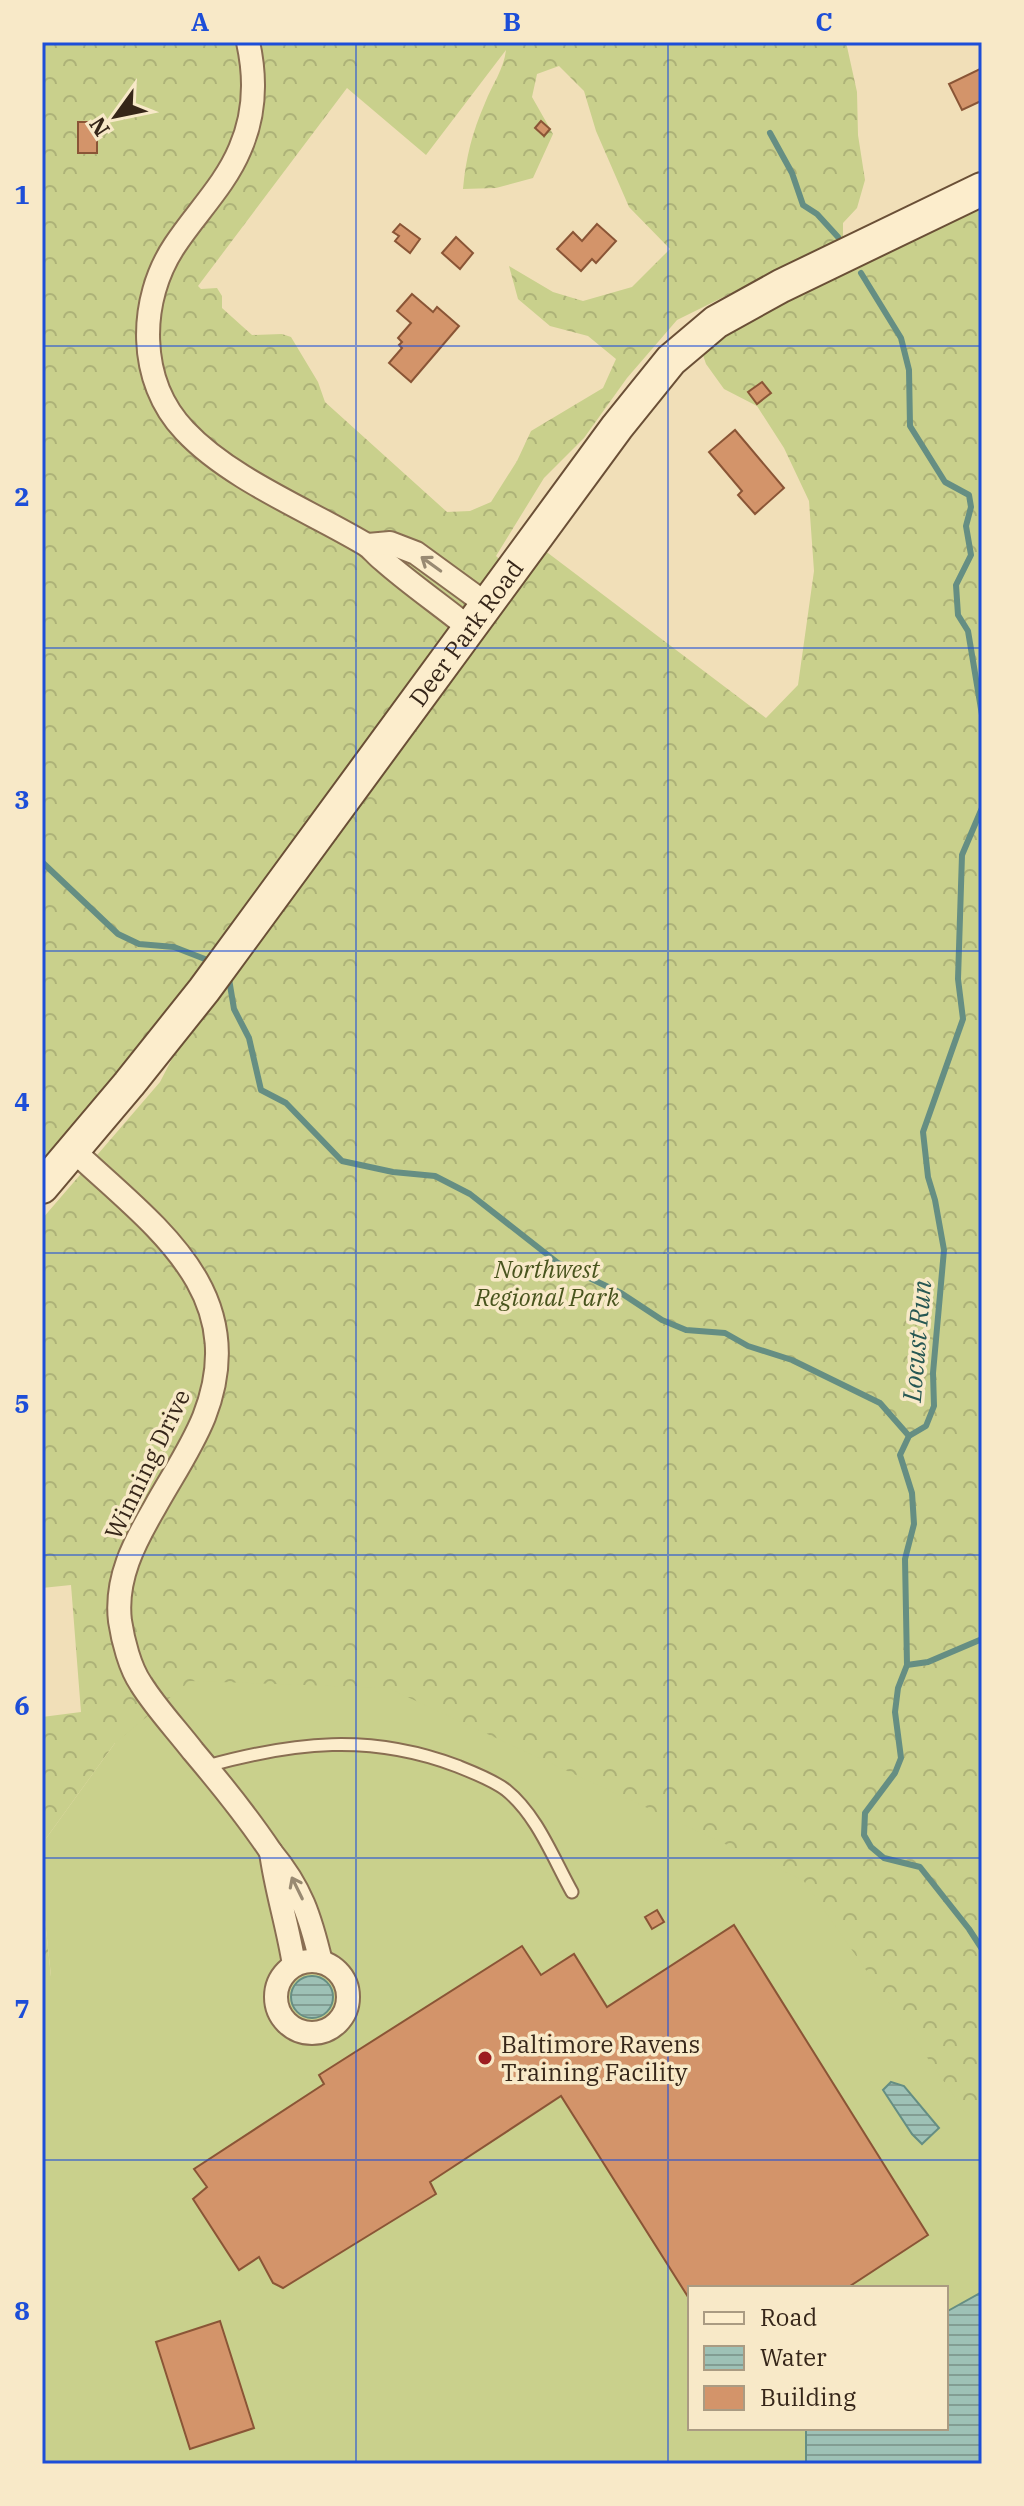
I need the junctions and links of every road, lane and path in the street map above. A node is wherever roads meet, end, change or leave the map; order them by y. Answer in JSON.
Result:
{"nodes":[{"id":1,"x":248,"y":42,"type":"edge"},
{"id":2,"x":982,"y":189,"type":"edge"},
{"id":3,"x":478,"y":616,"type":"junction"},
{"id":4,"x":74,"y":1151,"type":"junction"},
{"id":5,"x":42,"y":1187,"type":"edge"},
{"id":6,"x":207,"y":1766,"type":"junction"},
{"id":7,"x":271,"y":1852,"type":"junction"},
{"id":8,"x":572,"y":1892,"type":"dead end"},
{"id":9,"x":321,"y":1962,"type":"junction"},
{"id":10,"x":294,"y":1965,"type":"junction"}],
"edges":[{"from":1,"to":3,"type":"street"},
{"from":2,"to":3,"type":"street","name":"Deer Park Road"},
{"from":3,"to":4,"type":"street","name":"Deer Park Road"},
{"from":4,"to":5,"type":"street","name":"Deer Park Road"},
{"from":4,"to":6,"type":"street","name":"Winning Drive"},
{"from":6,"to":7,"type":"street","name":"Winning Drive"},
{"from":6,"to":8,"type":"lane"},
{"from":9,"to":7,"type":"street","name":"Winning Drive","one_way":true},
{"from":7,"to":10,"type":"street","name":"Winning Drive"},
{"from":9,"to":10,"type":"street"},
{"from":9,"to":10,"type":"street","name":"Winning Drive"}]}
